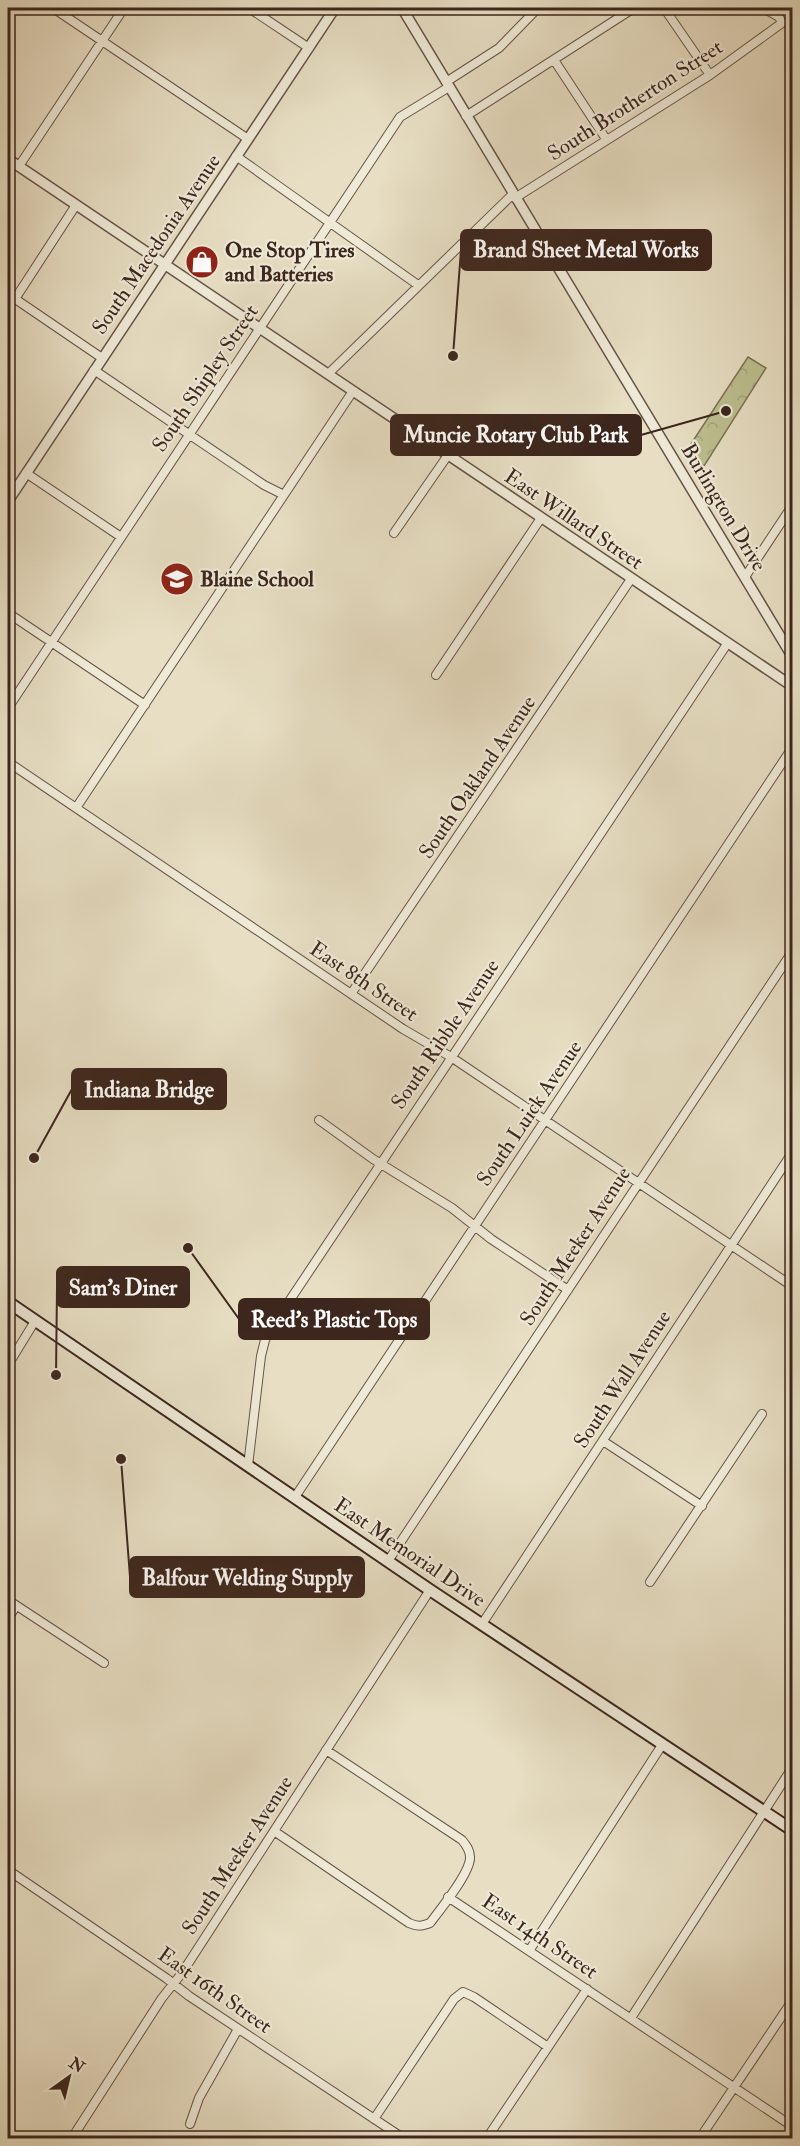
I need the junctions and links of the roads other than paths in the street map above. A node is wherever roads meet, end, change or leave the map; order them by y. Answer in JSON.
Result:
{"nodes":[{"id":1,"x":53,"y":8,"type":"edge"},
{"id":2,"x":124,"y":8,"type":"edge"},
{"id":3,"x":249,"y":8,"type":"edge"},
{"id":4,"x":335,"y":8,"type":"edge"},
{"id":5,"x":402,"y":8,"type":"edge"},
{"id":6,"x":538,"y":8,"type":"edge"},
{"id":7,"x":634,"y":8,"type":"edge"},
{"id":8,"x":664,"y":8,"type":"edge"},
{"id":9,"x":763,"y":8,"type":"edge"},
{"id":10,"x":102,"y":40,"type":"junction"},
{"id":11,"x":309,"y":48,"type":"junction"},
{"id":12,"x":554,"y":60,"type":"junction"},
{"id":13,"x":710,"y":75,"type":"junction"},
{"id":14,"x":448,"y":84,"type":"junction"},
{"id":15,"x":466,"y":116,"type":"junction"},
{"id":16,"x":248,"y":139,"type":"junction"},
{"id":17,"x":606,"y":139,"type":"junction"},
{"id":18,"x":236,"y":156,"type":"junction"},
{"id":19,"x":8,"y":159,"type":"edge"},
{"id":20,"x":19,"y":166,"type":"junction"},
{"id":21,"x":514,"y":196,"type":"junction"},
{"id":22,"x":76,"y":205,"type":"junction"},
{"id":23,"x":331,"y":222,"type":"junction"},
{"id":24,"x":165,"y":265,"type":"junction"},
{"id":25,"x":418,"y":285,"type":"junction"},
{"id":26,"x":8,"y":294,"type":"edge"},
{"id":27,"x":15,"y":299,"type":"junction"},
{"id":28,"x":260,"y":329,"type":"junction"},
{"id":29,"x":102,"y":358,"type":"junction"},
{"id":30,"x":94,"y":370,"type":"junction"},
{"id":31,"x":328,"y":374,"type":"junction"},
{"id":32,"x":353,"y":392,"type":"junction"},
{"id":33,"x":189,"y":435,"type":"junction"},
{"id":34,"x":448,"y":455,"type":"junction"},
{"id":35,"x":26,"y":473,"type":"junction"},
{"id":36,"x":284,"y":495,"type":"junction"},
{"id":37,"x":8,"y":501,"type":"edge"},
{"id":38,"x":792,"y":506,"type":"edge"},
{"id":39,"x":541,"y":518,"type":"junction"},
{"id":40,"x":394,"y":533,"type":"dead end"},
{"id":41,"x":121,"y":537,"type":"junction"},
{"id":42,"x":745,"y":577,"type":"junction"},
{"id":43,"x":631,"y":579,"type":"junction"},
{"id":44,"x":8,"y":613,"type":"edge"},
{"id":45,"x":51,"y":643,"type":"junction"},
{"id":46,"x":727,"y":644,"type":"junction"},
{"id":47,"x":792,"y":656,"type":"edge"},
{"id":48,"x":436,"y":675,"type":"dead end"},
{"id":49,"x":792,"y":686,"type":"edge"},
{"id":50,"x":145,"y":705,"type":"junction"},
{"id":51,"x":8,"y":708,"type":"edge"},
{"id":52,"x":792,"y":748,"type":"edge"},
{"id":53,"x":8,"y":762,"type":"edge"},
{"id":54,"x":76,"y":808,"type":"junction"},
{"id":55,"x":792,"y":952,"type":"edge"},
{"id":56,"x":351,"y":994,"type":"junction"},
{"id":57,"x":451,"y":1057,"type":"junction"},
{"id":58,"x":319,"y":1120,"type":"dead end"},
{"id":59,"x":546,"y":1120,"type":"junction"},
{"id":60,"x":792,"y":1154,"type":"edge"},
{"id":61,"x":381,"y":1163,"type":"junction"},
{"id":62,"x":638,"y":1183,"type":"junction"},
{"id":63,"x":476,"y":1225,"type":"junction"},
{"id":64,"x":731,"y":1245,"type":"junction"},
{"id":65,"x":792,"y":1272,"type":"edge"},
{"id":66,"x":789,"y":1284,"type":"edge"},
{"id":67,"x":568,"y":1290,"type":"junction"},
{"id":68,"x":8,"y":1302,"type":"edge"},
{"id":69,"x":35,"y":1321,"type":"junction"},
{"id":70,"x":8,"y":1365,"type":"edge"},
{"id":71,"x":762,"y":1414,"type":"dead end"},
{"id":72,"x":603,"y":1441,"type":"junction"},
{"id":73,"x":248,"y":1466,"type":"junction"},
{"id":74,"x":295,"y":1497,"type":"junction"},
{"id":75,"x":702,"y":1506,"type":"junction"},
{"id":76,"x":388,"y":1561,"type":"junction"},
{"id":77,"x":650,"y":1582,"type":"dead end"},
{"id":78,"x":430,"y":1590,"type":"junction"},
{"id":79,"x":8,"y":1600,"type":"edge"},
{"id":80,"x":16,"y":1606,"type":"junction"},
{"id":81,"x":8,"y":1619,"type":"edge"},
{"id":82,"x":482,"y":1624,"type":"junction"},
{"id":83,"x":104,"y":1664,"type":"dead end"},
{"id":84,"x":662,"y":1745,"type":"junction"},
{"id":85,"x":326,"y":1750,"type":"junction"},
{"id":86,"x":792,"y":1768,"type":"edge"},
{"id":87,"x":764,"y":1811,"type":"junction"},
{"id":88,"x":792,"y":1830,"type":"edge"},
{"id":89,"x":274,"y":1831,"type":"junction"},
{"id":90,"x":8,"y":1870,"type":"edge"},
{"id":91,"x":448,"y":1897,"type":"junction"},
{"id":92,"x":529,"y":1951,"type":"junction"},
{"id":93,"x":174,"y":1984,"type":"junction"},
{"id":94,"x":586,"y":1989,"type":"junction"},
{"id":95,"x":792,"y":2001,"type":"edge"},
{"id":96,"x":631,"y":2018,"type":"junction"},
{"id":97,"x":238,"y":2029,"type":"junction"},
{"id":98,"x":548,"y":2047,"type":"junction"},
{"id":99,"x":734,"y":2088,"type":"junction"},
{"id":100,"x":374,"y":2119,"type":"junction"},
{"id":101,"x":190,"y":2124,"type":"dead end"},
{"id":102,"x":792,"y":2126,"type":"edge"},
{"id":103,"x":72,"y":2139,"type":"edge"},
{"id":104,"x":403,"y":2139,"type":"edge"},
{"id":105,"x":487,"y":2139,"type":"edge"},
{"id":106,"x":700,"y":2139,"type":"edge"}],
"edges":[{"from":1,"to":10,"type":"street"},
{"from":2,"to":10,"type":"street"},
{"from":3,"to":11,"type":"street"},
{"from":4,"to":11,"type":"street","name":"South Macedonia Avenue"},
{"from":5,"to":14,"type":"street","name":"Burlington Drive"},
{"from":6,"to":14,"type":"street","name":"South Shipley Street"},
{"from":7,"to":12,"type":"street"},
{"from":8,"to":13,"type":"street"},
{"from":9,"to":13,"type":"street","name":"South Brotherton Street"},
{"from":10,"to":16,"type":"street"},
{"from":10,"to":20,"type":"street"},
{"from":11,"to":16,"type":"street","name":"South Macedonia Avenue"},
{"from":12,"to":15,"type":"street"},
{"from":12,"to":17,"type":"street"},
{"from":13,"to":17,"type":"street","name":"South Brotherton Street"},
{"from":14,"to":15,"type":"street","name":"Burlington Drive"},
{"from":14,"to":23,"type":"street","name":"South Shipley Street"},
{"from":15,"to":21,"type":"street","name":"Burlington Drive"},
{"from":16,"to":18,"type":"street","name":"South Macedonia Avenue"},
{"from":17,"to":21,"type":"street","name":"South Brotherton Street"},
{"from":18,"to":23,"type":"street"},
{"from":18,"to":24,"type":"street","name":"South Macedonia Avenue"},
{"from":19,"to":20,"type":"street","name":"East Willard Street"},
{"from":20,"to":22,"type":"street","name":"East Willard Street"},
{"from":21,"to":25,"type":"street","name":"South Brotherton Street"},
{"from":21,"to":42,"type":"street","name":"Burlington Drive"},
{"from":22,"to":24,"type":"street","name":"East Willard Street"},
{"from":22,"to":27,"type":"street"},
{"from":23,"to":25,"type":"street"},
{"from":23,"to":28,"type":"street","name":"South Shipley Street"},
{"from":24,"to":28,"type":"street","name":"East Willard Street"},
{"from":24,"to":29,"type":"street","name":"South Macedonia Avenue"},
{"from":25,"to":31,"type":"street","name":"South Brotherton Street"},
{"from":26,"to":27,"type":"street"},
{"from":27,"to":29,"type":"street"},
{"from":28,"to":31,"type":"street","name":"East Willard Street"},
{"from":28,"to":33,"type":"street","name":"South Shipley Street"},
{"from":29,"to":30,"type":"street","name":"South Macedonia Avenue"},
{"from":30,"to":33,"type":"street"},
{"from":30,"to":35,"type":"street","name":"South Macedonia Avenue"},
{"from":31,"to":32,"type":"street","name":"East Willard Street"},
{"from":32,"to":34,"type":"street","name":"East Willard Street"},
{"from":32,"to":36,"type":"street"},
{"from":33,"to":36,"type":"street"},
{"from":33,"to":41,"type":"street","name":"South Shipley Street"},
{"from":34,"to":39,"type":"street","name":"East Willard Street"},
{"from":34,"to":40,"type":"street"},
{"from":35,"to":37,"type":"street","name":"South Macedonia Avenue"},
{"from":35,"to":41,"type":"street"},
{"from":36,"to":50,"type":"street"},
{"from":38,"to":42,"type":"street"},
{"from":39,"to":43,"type":"street","name":"East Willard Street"},
{"from":39,"to":48,"type":"street"},
{"from":41,"to":45,"type":"street","name":"South Shipley Street"},
{"from":42,"to":47,"type":"street","name":"Burlington Drive"},
{"from":43,"to":46,"type":"street","name":"East Willard Street"},
{"from":43,"to":56,"type":"street","name":"South Oakland Avenue"},
{"from":44,"to":45,"type":"street"},
{"from":45,"to":50,"type":"street"},
{"from":45,"to":51,"type":"street","name":"South Shipley Street"},
{"from":46,"to":49,"type":"street","name":"East Willard Street"},
{"from":46,"to":57,"type":"street","name":"South Ribble Avenue"},
{"from":50,"to":54,"type":"street"},
{"from":52,"to":59,"type":"street","name":"South Luick Avenue"},
{"from":53,"to":54,"type":"street","name":"East 8th Street"},
{"from":54,"to":56,"type":"street","name":"East 8th Street"},
{"from":55,"to":62,"type":"street","name":"South Meeker Avenue"},
{"from":56,"to":57,"type":"street","name":"East 8th Street"},
{"from":57,"to":59,"type":"street","name":"East 8th Street"},
{"from":57,"to":61,"type":"street","name":"South Ribble Avenue"},
{"from":58,"to":61,"type":"street"},
{"from":59,"to":62,"type":"street","name":"East 8th Street"},
{"from":59,"to":63,"type":"street","name":"South Luick Avenue"},
{"from":60,"to":64,"type":"street","name":"South Wall Avenue"},
{"from":61,"to":63,"type":"street"},
{"from":61,"to":73,"type":"street","name":"South Ribble Avenue"},
{"from":62,"to":64,"type":"street","name":"East 8th Street"},
{"from":62,"to":67,"type":"street","name":"South Meeker Avenue"},
{"from":63,"to":67,"type":"street"},
{"from":63,"to":74,"type":"street","name":"South Luick Avenue"},
{"from":64,"to":66,"type":"street","name":"East 8th Street"},
{"from":64,"to":72,"type":"street","name":"South Wall Avenue"},
{"from":65,"to":66,"type":"street"},
{"from":67,"to":76,"type":"street","name":"South Meeker Avenue"},
{"from":68,"to":69,"type":"main road","name":"East Memorial Drive"},
{"from":69,"to":70,"type":"street"},
{"from":69,"to":73,"type":"main road","name":"East Memorial Drive"},
{"from":71,"to":75,"type":"street"},
{"from":72,"to":75,"type":"street"},
{"from":72,"to":82,"type":"street","name":"South Wall Avenue"},
{"from":73,"to":74,"type":"main road","name":"East Memorial Drive"},
{"from":74,"to":76,"type":"main road","name":"East Memorial Drive"},
{"from":75,"to":77,"type":"street"},
{"from":76,"to":78,"type":"main road","name":"East Memorial Drive"},
{"from":78,"to":82,"type":"main road","name":"East Memorial Drive"},
{"from":78,"to":85,"type":"street","name":"South Meeker Avenue"},
{"from":79,"to":80,"type":"street"},
{"from":80,"to":81,"type":"street"},
{"from":80,"to":83,"type":"street"},
{"from":82,"to":84,"type":"main road","name":"East Memorial Drive"},
{"from":84,"to":87,"type":"main road","name":"East Memorial Drive"},
{"from":84,"to":92,"type":"street"},
{"from":85,"to":89,"type":"street","name":"South Meeker Avenue"},
{"from":85,"to":91,"type":"street"},
{"from":86,"to":87,"type":"street"},
{"from":87,"to":88,"type":"main road","name":"East Memorial Drive"},
{"from":87,"to":96,"type":"street"},
{"from":89,"to":91,"type":"street","name":"East 14th Street"},
{"from":89,"to":93,"type":"street","name":"South Meeker Avenue"},
{"from":90,"to":93,"type":"street","name":"East 16th Street"},
{"from":91,"to":92,"type":"street","name":"East 14th Street"},
{"from":92,"to":94,"type":"street","name":"East 14th Street"},
{"from":93,"to":97,"type":"street","name":"East 16th Street"},
{"from":93,"to":103,"type":"street","name":"South Meeker Avenue"},
{"from":94,"to":96,"type":"street","name":"East 14th Street"},
{"from":94,"to":98,"type":"street"},
{"from":95,"to":99,"type":"street"},
{"from":96,"to":99,"type":"street","name":"East 14th Street"},
{"from":97,"to":100,"type":"street","name":"East 16th Street"},
{"from":97,"to":101,"type":"street"},
{"from":98,"to":100,"type":"street"},
{"from":98,"to":105,"type":"street"},
{"from":99,"to":102,"type":"street","name":"East 14th Street"},
{"from":99,"to":106,"type":"street"},
{"from":100,"to":104,"type":"street","name":"East 16th Street"}]}
